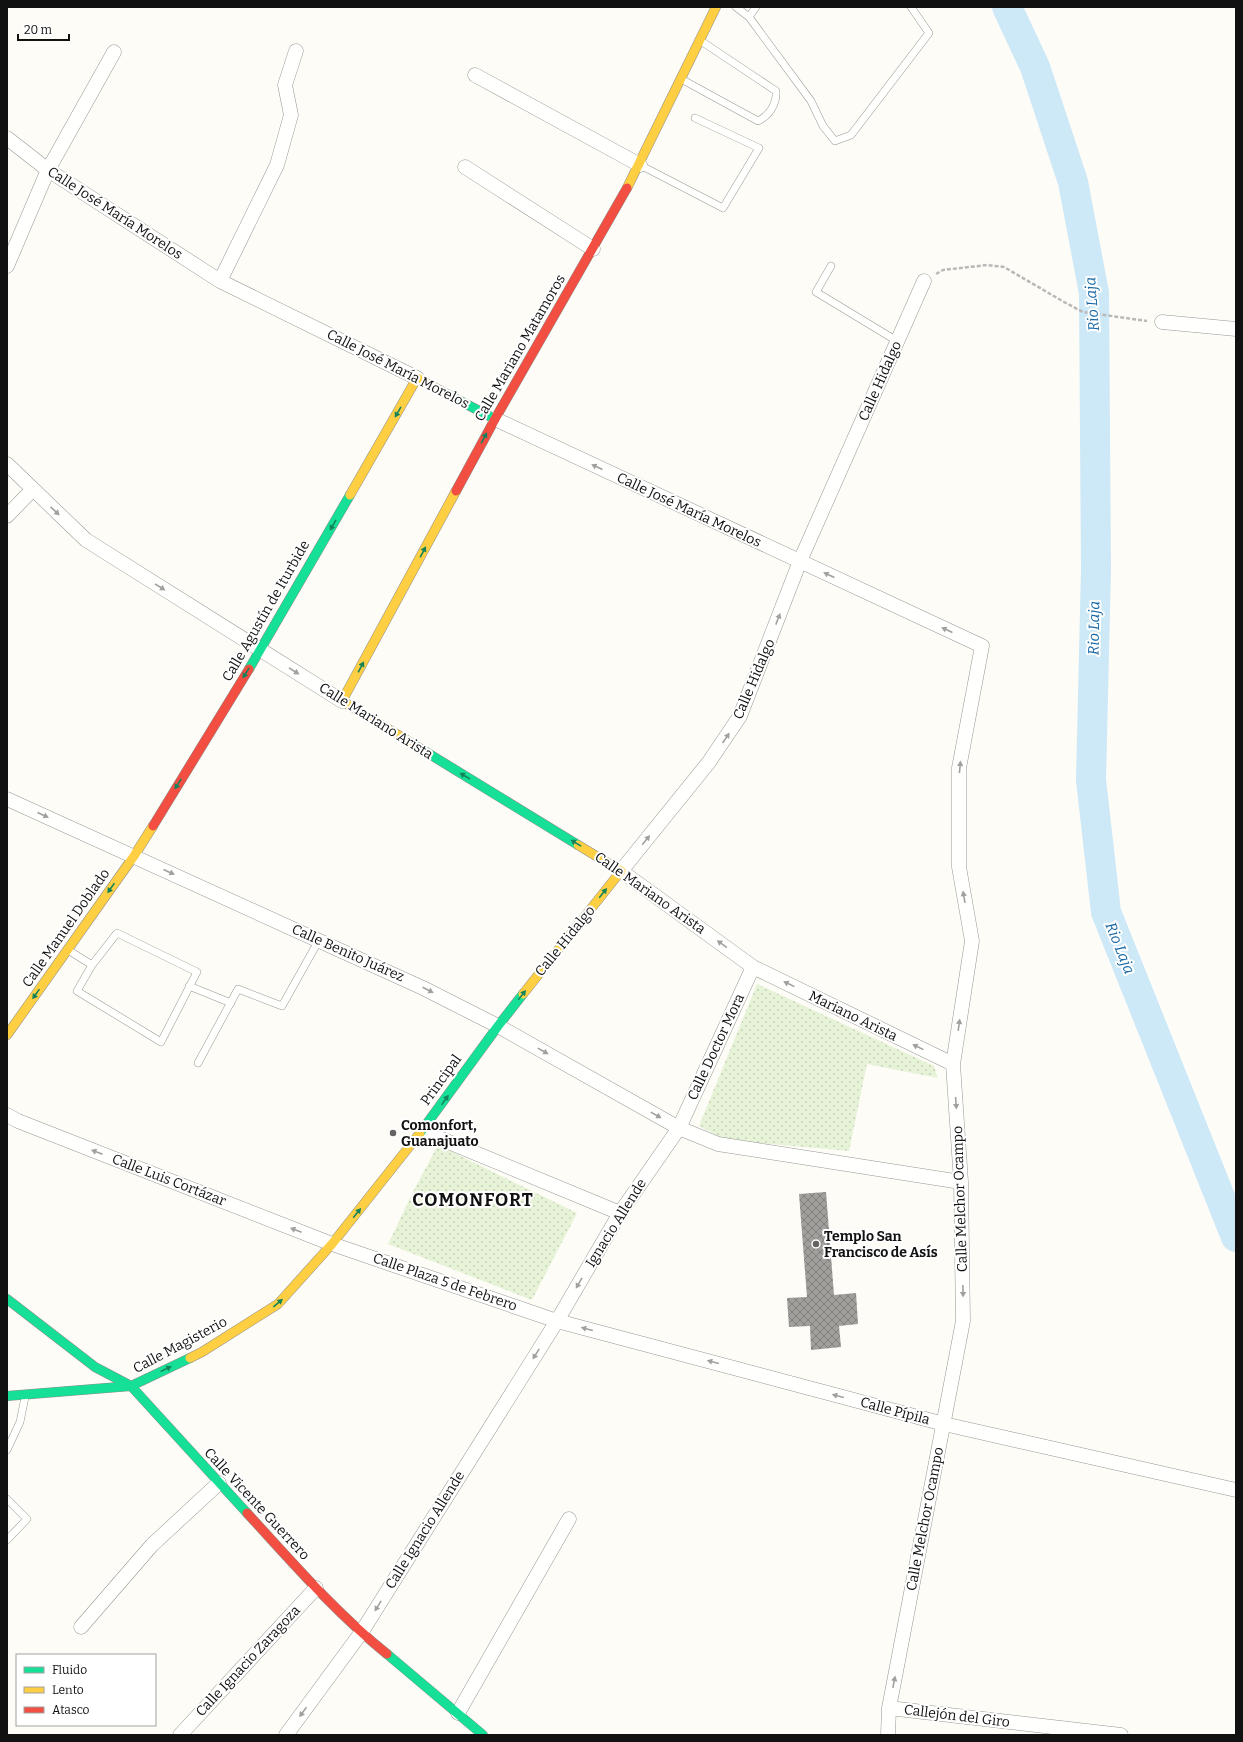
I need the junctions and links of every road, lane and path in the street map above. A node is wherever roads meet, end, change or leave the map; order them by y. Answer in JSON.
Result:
{"nodes":[{"id":1,"x":716,"y":7,"type":"edge"},
{"id":2,"x":736,"y":7,"type":"edge"},
{"id":3,"x":756,"y":7,"type":"edge"},
{"id":4,"x":912,"y":7,"type":"edge"},
{"id":5,"x":749,"y":18,"type":"junction"},
{"id":6,"x":700,"y":40,"type":"junction"},
{"id":7,"x":296,"y":51,"type":"dead end"},
{"id":8,"x":114,"y":52,"type":"dead end"},
{"id":9,"x":475,"y":75,"type":"dead end"},
{"id":10,"x":681,"y":79,"type":"junction"},
{"id":11,"x":695,"y":118,"type":"dead end"},
{"id":12,"x":7,"y":138,"type":"edge"},
{"id":13,"x":640,"y":165,"type":"junction"},
{"id":14,"x":465,"y":167,"type":"dead end"},
{"id":15,"x":48,"y":170,"type":"junction"},
{"id":16,"x":593,"y":249,"type":"junction"},
{"id":17,"x":7,"y":266,"type":"edge"},
{"id":18,"x":831,"y":266,"type":"dead end"},
{"id":19,"x":220,"y":281,"type":"junction"},
{"id":20,"x":924,"y":281,"type":"joint"},
{"id":21,"x":1162,"y":322,"type":"joint"},
{"id":22,"x":1236,"y":329,"type":"edge"},
{"id":23,"x":897,"y":341,"type":"junction"},
{"id":24,"x":417,"y":378,"type":"junction"},
{"id":25,"x":495,"y":419,"type":"junction"},
{"id":26,"x":7,"y":464,"type":"edge"},
{"id":27,"x":32,"y":490,"type":"junction"},
{"id":28,"x":7,"y":516,"type":"edge"},
{"id":29,"x":800,"y":562,"type":"junction"},
{"id":30,"x":982,"y":646,"type":"joint"},
{"id":31,"x":261,"y":650,"type":"junction"},
{"id":32,"x":342,"y":701,"type":"junction"},
{"id":33,"x":7,"y":799,"type":"edge"},
{"id":34,"x":134,"y":856,"type":"junction"},
{"id":35,"x":621,"y":871,"type":"junction"},
{"id":36,"x":319,"y":940,"type":"junction"},
{"id":37,"x":67,"y":950,"type":"junction"},
{"id":38,"x":92,"y":966,"type":"junction"},
{"id":39,"x":753,"y":967,"type":"junction"},
{"id":40,"x":189,"y":986,"type":"junction"},
{"id":41,"x":230,"y":1003,"type":"junction"},
{"id":42,"x":498,"y":1026,"type":"junction"},
{"id":43,"x":7,"y":1035,"type":"edge"},
{"id":44,"x":198,"y":1063,"type":"dead end"},
{"id":45,"x":954,"y":1064,"type":"junction"},
{"id":46,"x":7,"y":1115,"type":"edge"},
{"id":47,"x":679,"y":1128,"type":"junction"},
{"id":48,"x":422,"y":1131,"type":"junction"},
{"id":49,"x":962,"y":1182,"type":"junction"},
{"id":50,"x":620,"y":1213,"type":"junction"},
{"id":51,"x":332,"y":1244,"type":"junction"},
{"id":52,"x":7,"y":1299,"type":"edge"},
{"id":53,"x":557,"y":1321,"type":"junction"},
{"id":54,"x":131,"y":1386,"type":"junction"},
{"id":55,"x":26,"y":1395,"type":"junction"},
{"id":56,"x":7,"y":1396,"type":"edge"},
{"id":57,"x":944,"y":1424,"type":"junction"},
{"id":58,"x":7,"y":1450,"type":"edge"},
{"id":59,"x":219,"y":1483,"type":"junction"},
{"id":60,"x":1236,"y":1490,"type":"edge"},
{"id":61,"x":7,"y":1499,"type":"edge"},
{"id":62,"x":570,"y":1519,"type":"dead end"},
{"id":63,"x":7,"y":1540,"type":"edge"},
{"id":64,"x":316,"y":1588,"type":"junction"},
{"id":65,"x":81,"y":1626,"type":"dead end"},
{"id":66,"x":361,"y":1633,"type":"junction"},
{"id":67,"x":889,"y":1708,"type":"junction"},
{"id":68,"x":458,"y":1713,"type":"junction"},
{"id":69,"x":180,"y":1735,"type":"edge"},
{"id":70,"x":286,"y":1735,"type":"edge"},
{"id":71,"x":483,"y":1735,"type":"edge"},
{"id":72,"x":888,"y":1735,"type":"edge"},
{"id":73,"x":1121,"y":1735,"type":"edge"}],
"edges":[{"from":1,"to":6,"type":"street","name":"Calle Mariano Matamoros"},
{"from":2,"to":5,"type":"lane"},
{"from":3,"to":5,"type":"lane"},
{"from":4,"to":5,"type":"lane"},
{"from":6,"to":10,"type":"street","name":"Calle Mariano Matamoros"},
{"from":6,"to":10,"type":"lane"},
{"from":7,"to":19,"type":"street"},
{"from":8,"to":15,"type":"street"},
{"from":9,"to":13,"type":"street"},
{"from":10,"to":13,"type":"street","name":"Calle Mariano Matamoros"},
{"from":11,"to":13,"type":"lane"},
{"from":12,"to":15,"type":"street","name":"Calle José María Morelos"},
{"from":13,"to":16,"type":"street","name":"Calle Mariano Matamoros"},
{"from":14,"to":16,"type":"street"},
{"from":15,"to":17,"type":"street"},
{"from":15,"to":19,"type":"street","name":"Calle José María Morelos"},
{"from":16,"to":25,"type":"street","name":"Calle Mariano Matamoros"},
{"from":18,"to":23,"type":"lane"},
{"from":19,"to":24,"type":"street","name":"Calle José María Morelos"},
{"from":20,"to":21,"type":"path"},
{"from":20,"to":23,"type":"street","name":"Calle Hidalgo"},
{"from":21,"to":22,"type":"street"},
{"from":23,"to":29,"type":"street","name":"Calle Hidalgo"},
{"from":24,"to":25,"type":"street","name":"Calle José María Morelos"},
{"from":24,"to":31,"type":"street","name":"Calle Agustín de Iturbide","one_way":true},
{"from":29,"to":25,"type":"street","name":"Calle José María Morelos","one_way":true},
{"from":32,"to":25,"type":"street","name":"Calle Mariano Matamoros","one_way":true},
{"from":26,"to":27,"type":"street","name":"Calle Mariano Arista"},
{"from":27,"to":28,"type":"street"},
{"from":27,"to":31,"type":"street","name":"Calle Mariano Arista","one_way":true},
{"from":30,"to":29,"type":"street","name":"Calle José María Morelos","one_way":true},
{"from":35,"to":29,"type":"street","name":"Calle Hidalgo","one_way":true},
{"from":45,"to":30,"type":"street","name":"Calle Melchor Ocampo","one_way":true},
{"from":31,"to":32,"type":"street","name":"Calle Mariano Arista","one_way":true},
{"from":31,"to":34,"type":"street","name":"Calle Agustín de Iturbide","one_way":true},
{"from":35,"to":32,"type":"street","name":"Calle Mariano Arista","one_way":true},
{"from":33,"to":34,"type":"street","name":"Calle Benito Juárez","one_way":true},
{"from":34,"to":36,"type":"street","name":"Calle Benito Juárez","one_way":true},
{"from":34,"to":37,"type":"street","name":"Calle Manuel Doblado","one_way":true},
{"from":39,"to":35,"type":"street","name":"Calle Mariano Arista","one_way":true},
{"from":42,"to":35,"type":"street","name":"Calle Hidalgo","one_way":true},
{"from":36,"to":41,"type":"lane"},
{"from":36,"to":42,"type":"street","name":"Calle Benito Juárez","one_way":true},
{"from":37,"to":38,"type":"lane"},
{"from":37,"to":43,"type":"street","name":"Calle Manuel Doblado","one_way":true},
{"from":38,"to":40,"type":"lane"},
{"from":38,"to":40,"type":"lane"},
{"from":45,"to":39,"type":"street","name":"Mariano Arista","one_way":true},
{"from":39,"to":47,"type":"street","name":"Calle Doctor Mora"},
{"from":40,"to":41,"type":"lane"},
{"from":41,"to":44,"type":"lane"},
{"from":42,"to":47,"type":"street","name":"Calle Benito Juárez","one_way":true},
{"from":48,"to":42,"type":"street","name":"Principal","one_way":true},
{"from":45,"to":49,"type":"street","name":"Calle Melchor Ocampo","one_way":true},
{"from":51,"to":46,"type":"street","name":"Calle Luis Cortázar","one_way":true},
{"from":47,"to":49,"type":"street","name":"Calle Benito Juárez"},
{"from":47,"to":50,"type":"street","name":"Ignacio Allende"},
{"from":48,"to":50,"type":"street"},
{"from":51,"to":48,"type":"street","name":"Principal","one_way":true},
{"from":49,"to":57,"type":"street","name":"Calle Melchor Ocampo","one_way":true},
{"from":50,"to":53,"type":"street","name":"Ignacio Allende","one_way":true},
{"from":51,"to":53,"type":"street","name":"Calle Plaza 5 de Febrero"},
{"from":54,"to":51,"type":"street","name":"Calle Magisterio","one_way":true},
{"from":52,"to":54,"type":"street","name":"Calle Vicente Guerrero"},
{"from":57,"to":53,"type":"street","name":"Calle Pípila","one_way":true},
{"from":53,"to":66,"type":"street","name":"Calle Ignacio Allende","one_way":true},
{"from":54,"to":55,"type":"street","name":"Calle Magisterio"},
{"from":54,"to":59,"type":"street","name":"Calle Vicente Guerrero"},
{"from":55,"to":56,"type":"street","name":"Calle Magisterio"},
{"from":55,"to":58,"type":"lane"},
{"from":57,"to":60,"type":"street","name":"Calle Pípila"},
{"from":67,"to":57,"type":"street","name":"Calle Melchor Ocampo","one_way":true},
{"from":59,"to":64,"type":"street","name":"Calle Vicente Guerrero"},
{"from":59,"to":65,"type":"street"},
{"from":61,"to":63,"type":"lane"},
{"from":62,"to":68,"type":"street"},
{"from":64,"to":66,"type":"street","name":"Calle Vicente Guerrero"},
{"from":64,"to":69,"type":"street","name":"Calle Ignacio Zaragoza"},
{"from":66,"to":68,"type":"street","name":"Calle Vicente Guerrero"},
{"from":66,"to":70,"type":"street","name":"Calle Ignacio Allende","one_way":true},
{"from":67,"to":72,"type":"street","name":"Calle Melchor Ocampo"},
{"from":67,"to":73,"type":"street","name":"Callejón del Giro"},
{"from":68,"to":71,"type":"street","name":"Calle Vicente Guerrero"}]}
